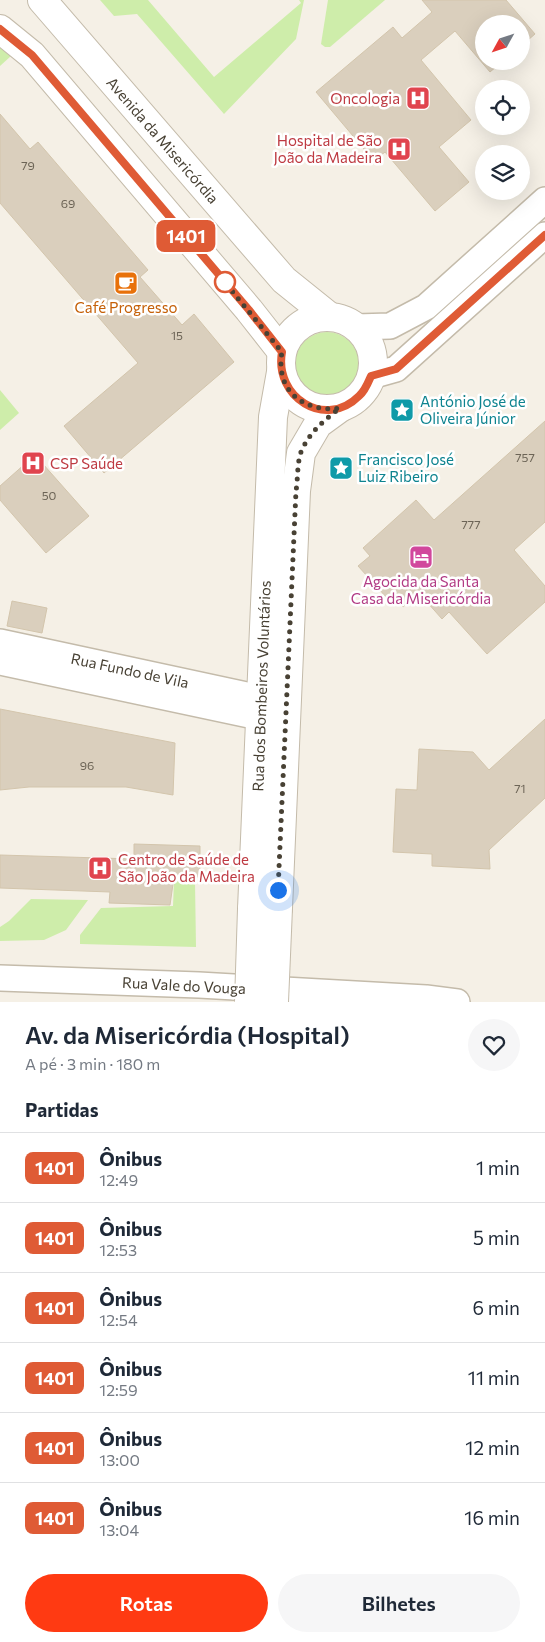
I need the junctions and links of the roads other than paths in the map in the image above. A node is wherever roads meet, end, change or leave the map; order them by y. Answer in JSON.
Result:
{"nodes":[{"id":1,"x":42,"y":0,"type":"edge"},
{"id":2,"x":0,"y":29,"type":"edge"},
{"id":3,"x":545,"y":200,"type":"edge"},
{"id":4,"x":545,"y":235,"type":"edge"},
{"id":5,"x":330,"y":317,"type":"junction"},
{"id":6,"x":356,"y":327,"type":"junction"},
{"id":7,"x":282,"y":362,"type":"junction"},
{"id":8,"x":371,"y":376,"type":"junction"},
{"id":9,"x":340,"y":408,"type":"junction"},
{"id":10,"x":0,"y":642,"type":"edge"},
{"id":11,"x":0,"y":662,"type":"edge"},
{"id":12,"x":260,"y":707,"type":"junction"},
{"id":13,"x":265,"y":909,"type":"junction"},
{"id":14,"x":0,"y":978,"type":"edge"},
{"id":15,"x":249,"y":1002,"type":"edge"},
{"id":16,"x":274,"y":1002,"type":"edge"},
{"id":17,"x":457,"y":1002,"type":"edge"}],
"edges":[{"from":1,"to":5,"type":"street","name":"Avenida da Misericórdia"},
{"from":2,"to":7,"type":"street"},
{"from":3,"to":6,"type":"street"},
{"from":4,"to":8,"type":"street"},
{"from":5,"to":6,"type":"street"},
{"from":5,"to":7,"type":"street"},
{"from":6,"to":8,"type":"street"},
{"from":7,"to":9,"type":"street"},
{"from":7,"to":12,"type":"street","name":"Rua dos Bombeiros Voluntários"},
{"from":8,"to":9,"type":"street"},
{"from":9,"to":13,"type":"street","name":"Rua dos Bombeiros Voluntários"},
{"from":10,"to":12,"type":"street","name":"Rua Fundo de Vila"},
{"from":11,"to":12,"type":"street","name":"Rua Fundo de Vila"},
{"from":12,"to":13,"type":"street","name":"Rua dos Bombeiros Voluntários"},
{"from":13,"to":15,"type":"street","name":"Rua dos Bombeiros Voluntários","bridge":true},
{"from":13,"to":16,"type":"street","name":"Rua dos Bombeiros Voluntários","bridge":true},
{"from":14,"to":17,"type":"street","name":"Rua Vale do Vouga"}]}
